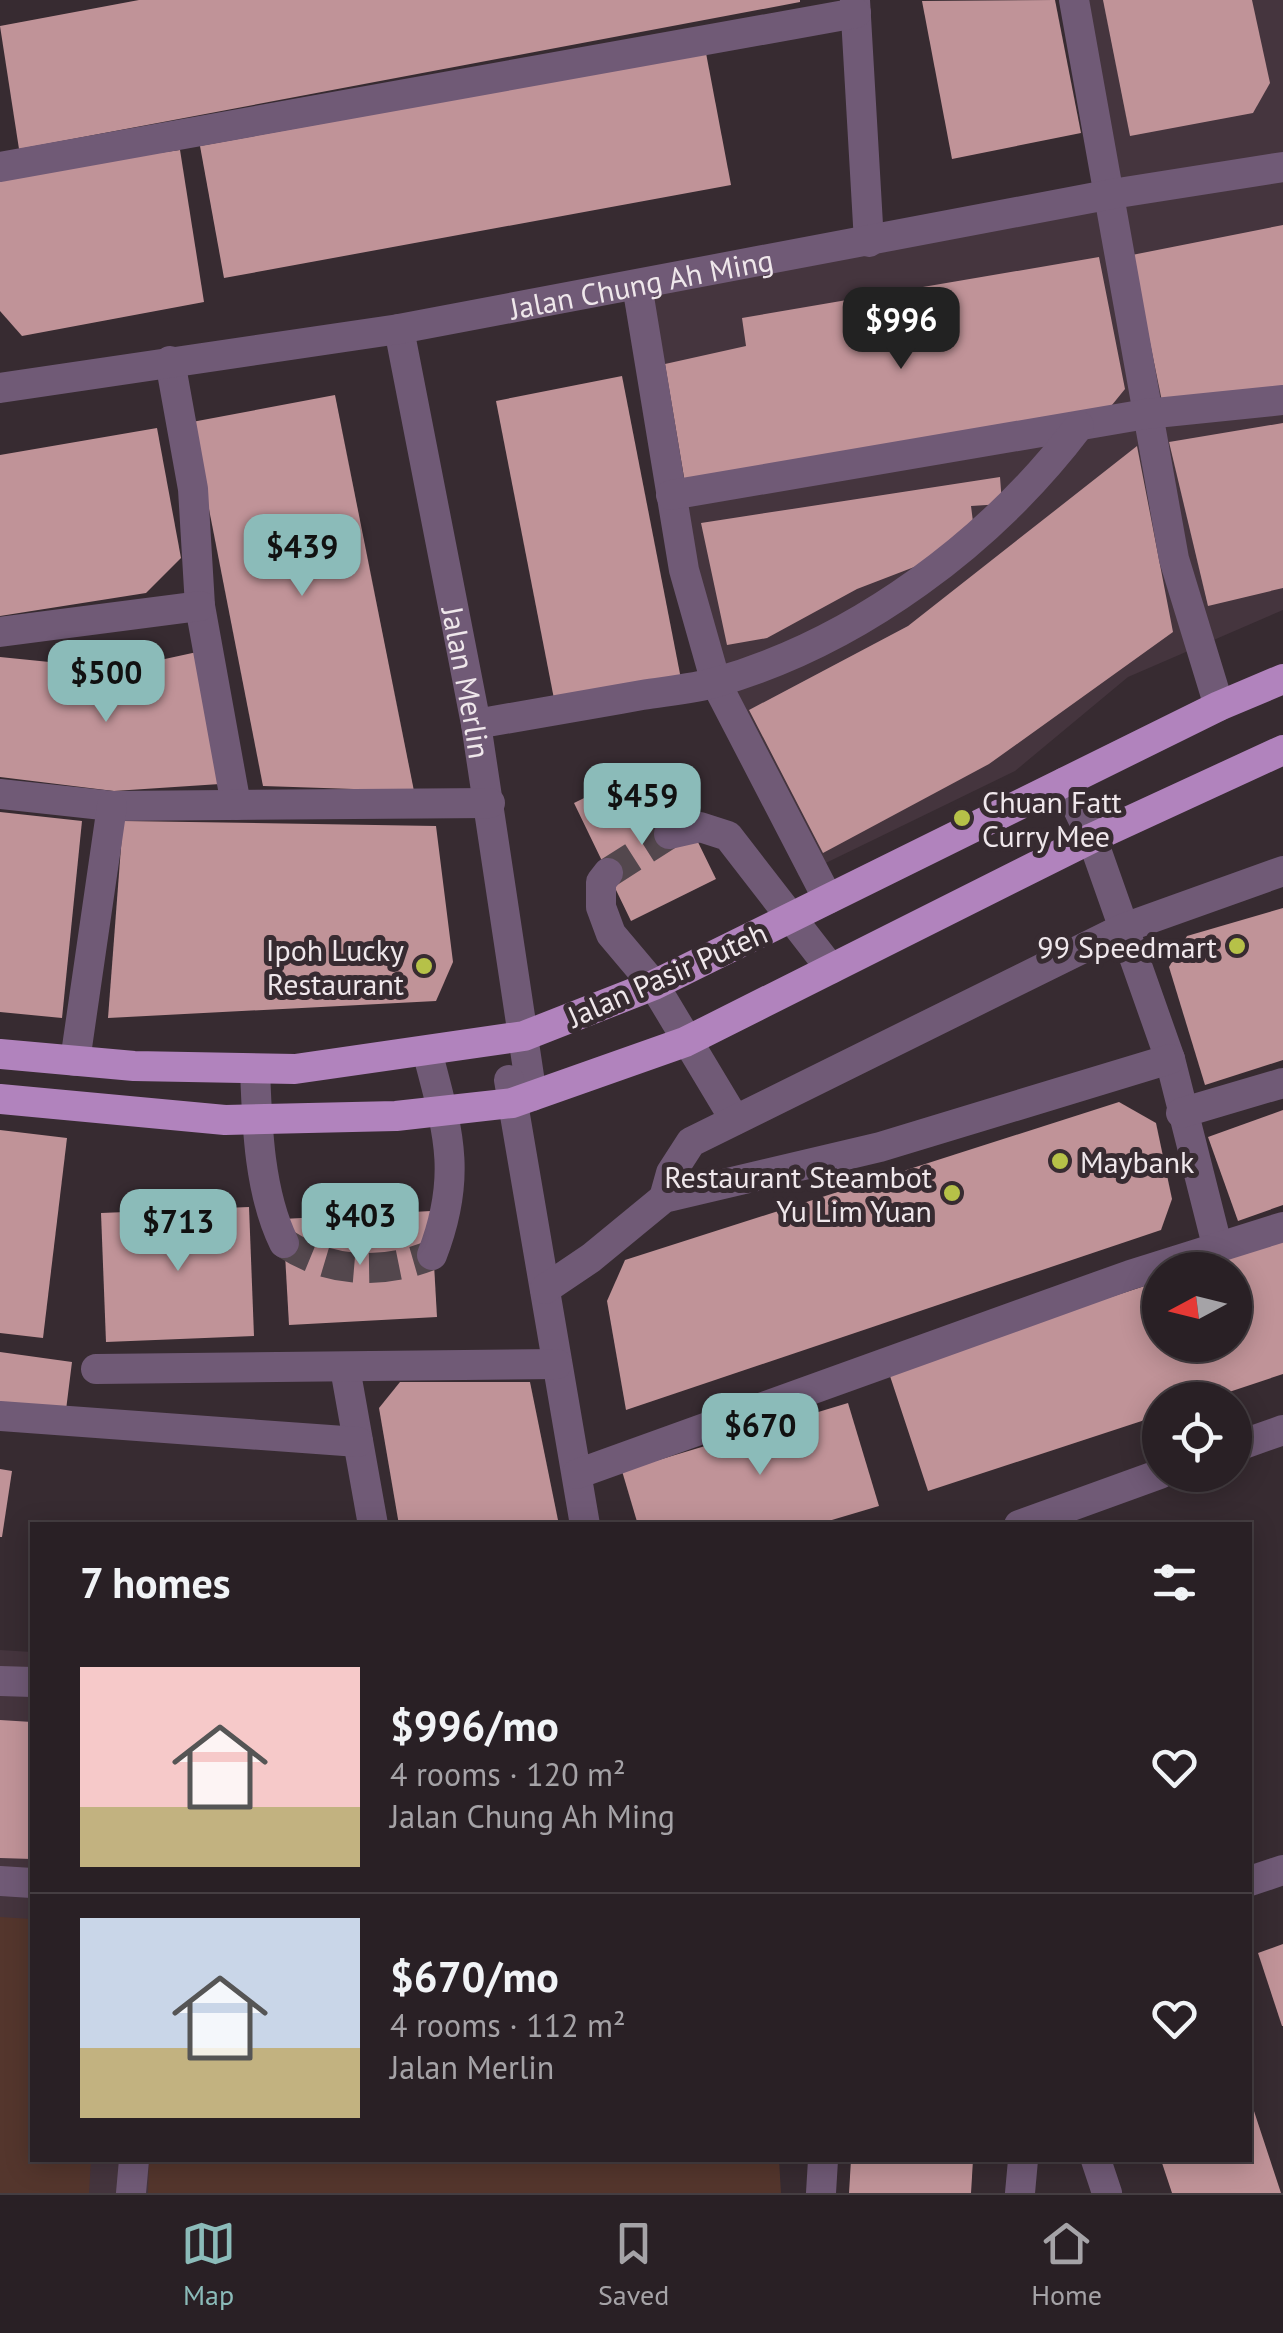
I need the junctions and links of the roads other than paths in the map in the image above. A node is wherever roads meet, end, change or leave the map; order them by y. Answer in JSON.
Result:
{"nodes":[{"id":1,"x":1074,"y":0,"type":"edge"},
{"id":2,"x":855,"y":6,"type":"edge"},
{"id":3,"x":0,"y":167,"type":"edge"},
{"id":4,"x":1283,"y":168,"type":"edge"},
{"id":5,"x":1112,"y":194,"type":"junction"},
{"id":6,"x":869,"y":242,"type":"junction"},
{"id":7,"x":638,"y":285,"type":"junction"},
{"id":8,"x":399,"y":329,"type":"junction"},
{"id":9,"x":170,"y":360,"type":"junction"},
{"id":10,"x":0,"y":388,"type":"edge"},
{"id":11,"x":1283,"y":400,"type":"edge"},
{"id":12,"x":1146,"y":414,"type":"junction"},
{"id":13,"x":1079,"y":426,"type":"junction"},
{"id":14,"x":671,"y":495,"type":"junction"},
{"id":15,"x":200,"y":606,"type":"junction"},
{"id":16,"x":0,"y":632,"type":"edge"},
{"id":17,"x":1283,"y":679,"type":"edge"},
{"id":18,"x":716,"y":682,"type":"junction"},
{"id":19,"x":1219,"y":706,"type":"junction"},
{"id":20,"x":476,"y":724,"type":"junction"},
{"id":21,"x":1283,"y":750,"type":"edge"},
{"id":22,"x":1065,"y":782,"type":"junction"},
{"id":23,"x":0,"y":794,"type":"edge"},
{"id":24,"x":490,"y":803,"type":"junction"},
{"id":25,"x":236,"y":805,"type":"junction"},
{"id":26,"x":112,"y":806,"type":"junction"},
{"id":27,"x":669,"y":834,"type":"tunnel mouth"},
{"id":28,"x":1092,"y":838,"type":"junction"},
{"id":29,"x":1283,"y":870,"type":"edge"},
{"id":30,"x":608,"y":873,"type":"dead end"},
{"id":31,"x":828,"y":899,"type":"junction"},
{"id":32,"x":793,"y":916,"type":"junction"},
{"id":33,"x":1124,"y":928,"type":"junction"},
{"id":34,"x":832,"y":969,"type":"junction"},
{"id":35,"x":654,"y":985,"type":"junction"},
{"id":36,"x":514,"y":1038,"type":"junction"},
{"id":37,"x":685,"y":1042,"type":"junction"},
{"id":38,"x":427,"y":1051,"type":"junction"},
{"id":39,"x":0,"y":1054,"type":"edge"},
{"id":40,"x":1170,"y":1058,"type":"junction"},
{"id":41,"x":75,"y":1061,"type":"junction"},
{"id":42,"x":255,"y":1069,"type":"junction"},
{"id":43,"x":1283,"y":1083,"type":"edge"},
{"id":44,"x":0,"y":1099,"type":"edge"},
{"id":45,"x":522,"y":1099,"type":"junction"},
{"id":46,"x":442,"y":1111,"type":"junction"},
{"id":47,"x":1181,"y":1113,"type":"junction"},
{"id":48,"x":257,"y":1119,"type":"junction"},
{"id":49,"x":734,"y":1120,"type":"junction"},
{"id":50,"x":664,"y":1198,"type":"junction"},
{"id":51,"x":1283,"y":1227,"type":"edge"},
{"id":52,"x":284,"y":1243,"type":"dead end"},
{"id":53,"x":1218,"y":1248,"type":"junction"},
{"id":54,"x":432,"y":1255,"type":"dead end"},
{"id":55,"x":545,"y":1288,"type":"junction"},
{"id":56,"x":557,"y":1364,"type":"junction"},
{"id":57,"x":345,"y":1368,"type":"junction"},
{"id":58,"x":96,"y":1369,"type":"dead end"},
{"id":59,"x":0,"y":1416,"type":"edge"},
{"id":60,"x":1280,"y":1439,"type":"edge"},
{"id":61,"x":358,"y":1442,"type":"junction"},
{"id":62,"x":1252,"y":1444,"type":"edge"},
{"id":63,"x":578,"y":1474,"type":"junction"},
{"id":64,"x":1142,"y":1481,"type":"edge"},
{"id":65,"x":372,"y":1522,"type":"edge"},
{"id":66,"x":586,"y":1522,"type":"edge"},
{"id":67,"x":1027,"y":1522,"type":"edge"},
{"id":68,"x":0,"y":1682,"type":"edge"},
{"id":69,"x":30,"y":1682,"type":"edge"},
{"id":70,"x":1283,"y":1870,"type":"edge"},
{"id":71,"x":1252,"y":1880,"type":"edge"},
{"id":72,"x":0,"y":1881,"type":"edge"},
{"id":73,"x":30,"y":1883,"type":"edge"},
{"id":74,"x":134,"y":2162,"type":"edge"},
{"id":75,"x":823,"y":2162,"type":"edge"},
{"id":76,"x":1023,"y":2162,"type":"edge"},
{"id":77,"x":1097,"y":2162,"type":"edge"},
{"id":78,"x":131,"y":2193,"type":"edge"},
{"id":79,"x":822,"y":2193,"type":"edge"},
{"id":80,"x":1020,"y":2193,"type":"edge"},
{"id":81,"x":1107,"y":2193,"type":"edge"}],
"edges":[{"from":1,"to":5,"type":"street"},
{"from":2,"to":3,"type":"street"},
{"from":2,"to":6,"type":"street"},
{"from":4,"to":5,"type":"street","name":"Jalan Chung Ah Ming"},
{"from":5,"to":6,"type":"street","name":"Jalan Chung Ah Ming"},
{"from":5,"to":12,"type":"street"},
{"from":6,"to":7,"type":"street","name":"Jalan Chung Ah Ming"},
{"from":7,"to":8,"type":"street","name":"Jalan Chung Ah Ming"},
{"from":7,"to":14,"type":"street"},
{"from":8,"to":9,"type":"street","name":"Jalan Chung Ah Ming"},
{"from":8,"to":20,"type":"street","name":"Jalan Merlin"},
{"from":9,"to":10,"type":"street","name":"Jalan Chung Ah Ming"},
{"from":9,"to":15,"type":"street"},
{"from":11,"to":12,"type":"street"},
{"from":12,"to":13,"type":"street"},
{"from":12,"to":19,"type":"street"},
{"from":13,"to":14,"type":"street"},
{"from":13,"to":18,"type":"street"},
{"from":14,"to":18,"type":"street"},
{"from":15,"to":16,"type":"street"},
{"from":15,"to":25,"type":"street"},
{"from":17,"to":19,"type":"main road","name":"Jalan Pasir Puteh"},
{"from":18,"to":20,"type":"street"},
{"from":18,"to":31,"type":"street"},
{"from":19,"to":22,"type":"main road","name":"Jalan Pasir Puteh"},
{"from":20,"to":24,"type":"street","name":"Jalan Merlin"},
{"from":21,"to":28,"type":"main road","name":"Jalan Pasir Puteh"},
{"from":22,"to":28,"type":"street"},
{"from":22,"to":31,"type":"main road","name":"Jalan Pasir Puteh"},
{"from":23,"to":26,"type":"street"},
{"from":24,"to":25,"type":"street"},
{"from":24,"to":36,"type":"street","name":"Jalan Merlin"},
{"from":25,"to":26,"type":"street"},
{"from":26,"to":41,"type":"street"},
{"from":27,"to":32,"type":"street"},
{"from":28,"to":33,"type":"street"},
{"from":28,"to":34,"type":"main road","name":"Jalan Pasir Puteh"},
{"from":29,"to":33,"type":"street"},
{"from":30,"to":35,"type":"street"},
{"from":31,"to":32,"type":"main road","name":"Jalan Pasir Puteh"},
{"from":32,"to":34,"type":"street"},
{"from":32,"to":35,"type":"main road","name":"Jalan Pasir Puteh"},
{"from":33,"to":40,"type":"street"},
{"from":33,"to":49,"type":"street"},
{"from":34,"to":37,"type":"main road","name":"Jalan Pasir Puteh"},
{"from":35,"to":36,"type":"main road","name":"Jalan Pasir Puteh"},
{"from":35,"to":37,"type":"street"},
{"from":36,"to":38,"type":"main road","name":"Jalan Pasir Puteh"},
{"from":36,"to":45,"type":"street","name":"Jalan Merlin"},
{"from":37,"to":45,"type":"main road","name":"Jalan Pasir Puteh"},
{"from":37,"to":49,"type":"street"},
{"from":38,"to":42,"type":"main road","name":"Jalan Pasir Puteh"},
{"from":38,"to":46,"type":"street"},
{"from":39,"to":41,"type":"main road","name":"Jalan Pasir Puteh"},
{"from":40,"to":47,"type":"street"},
{"from":40,"to":50,"type":"street"},
{"from":41,"to":42,"type":"main road","name":"Jalan Pasir Puteh"},
{"from":42,"to":48,"type":"street"},
{"from":43,"to":47,"type":"street"},
{"from":44,"to":48,"type":"main road","name":"Jalan Pasir Puteh"},
{"from":45,"to":46,"type":"main road","name":"Jalan Pasir Puteh"},
{"from":45,"to":55,"type":"street"},
{"from":46,"to":48,"type":"main road","name":"Jalan Pasir Puteh"},
{"from":46,"to":54,"type":"street"},
{"from":47,"to":53,"type":"street"},
{"from":48,"to":52,"type":"street"},
{"from":49,"to":50,"type":"street"},
{"from":50,"to":55,"type":"street"},
{"from":51,"to":53,"type":"street"},
{"from":53,"to":63,"type":"street"},
{"from":55,"to":56,"type":"street"},
{"from":56,"to":57,"type":"street"},
{"from":56,"to":63,"type":"street"},
{"from":57,"to":58,"type":"street"},
{"from":57,"to":61,"type":"street"},
{"from":59,"to":61,"type":"street"},
{"from":60,"to":62,"type":"street"},
{"from":61,"to":65,"type":"street"},
{"from":63,"to":66,"type":"street"},
{"from":64,"to":67,"type":"street"},
{"from":68,"to":69,"type":"street"},
{"from":70,"to":71,"type":"street"},
{"from":72,"to":73,"type":"street"},
{"from":74,"to":78,"type":"street"},
{"from":75,"to":79,"type":"street"},
{"from":76,"to":80,"type":"street"},
{"from":77,"to":81,"type":"street"}]}
